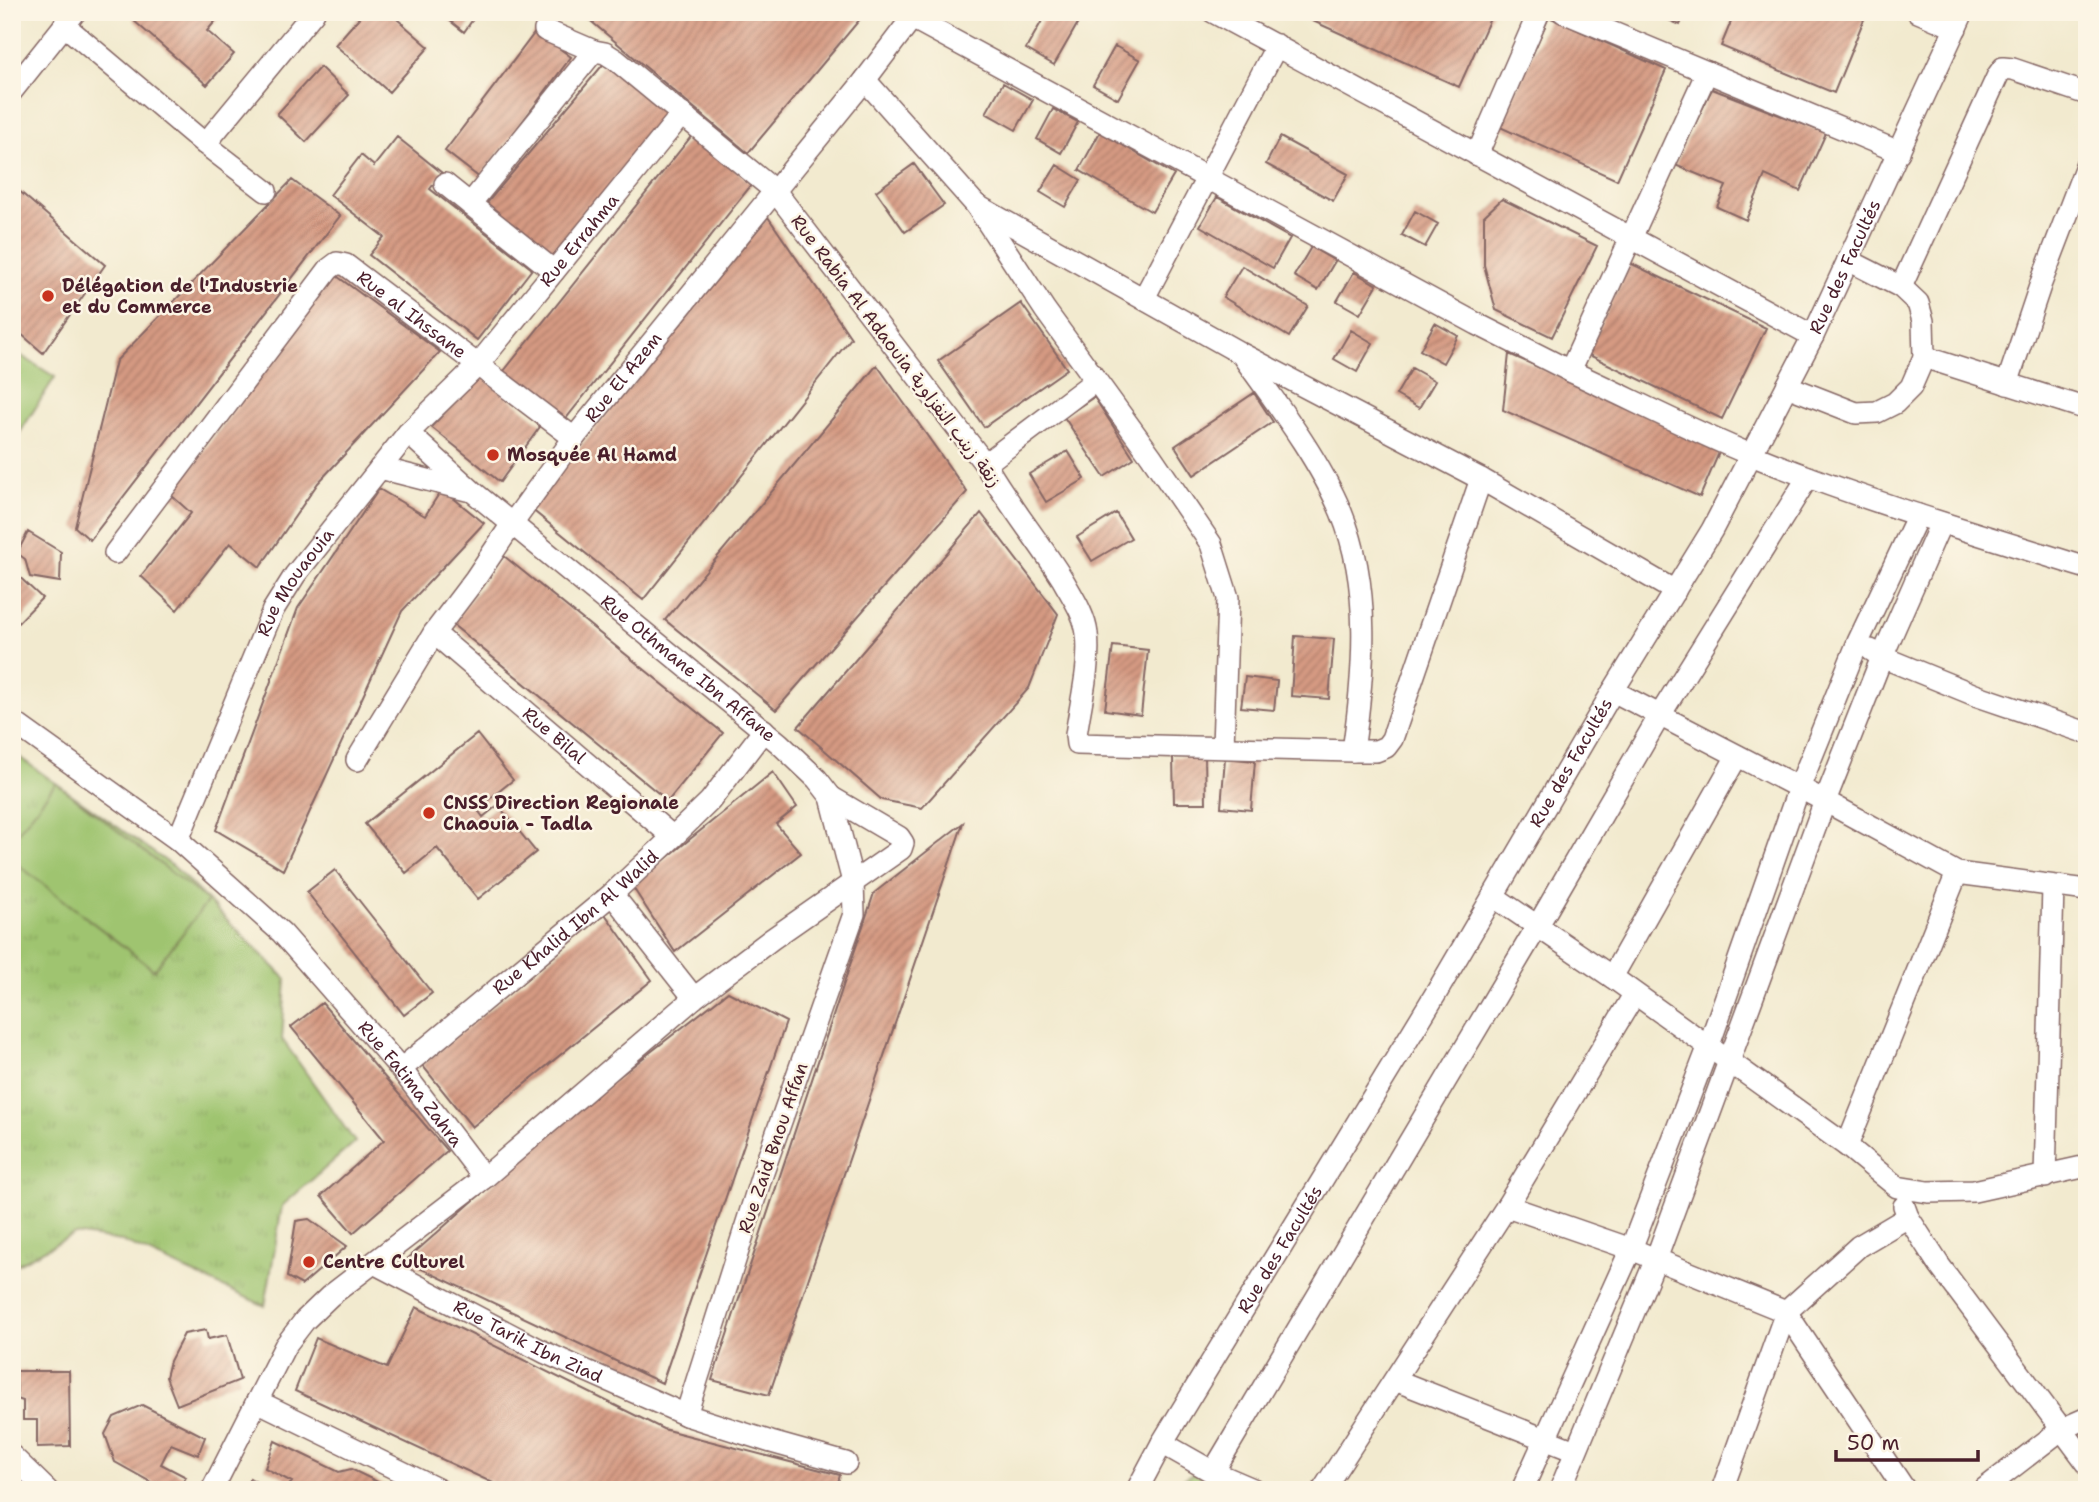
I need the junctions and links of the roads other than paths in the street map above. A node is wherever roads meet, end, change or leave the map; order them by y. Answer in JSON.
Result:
{"nodes":[{"id":1,"x":314,"y":12,"type":"edge"},
{"id":2,"x":1213,"y":12,"type":"edge"},
{"id":3,"x":1539,"y":12,"type":"edge"},
{"id":4,"x":1563,"y":12,"type":"edge"},
{"id":5,"x":1918,"y":12,"type":"edge"},
{"id":6,"x":913,"y":15,"type":"edge"},
{"id":7,"x":70,"y":19,"type":"edge"},
{"id":8,"x":1960,"y":20,"type":"edge"},
{"id":9,"x":545,"y":30,"type":"dead end"},
{"id":10,"x":1277,"y":45,"type":"junction"},
{"id":11,"x":594,"y":51,"type":"junction"},
{"id":12,"x":1707,"y":72,"type":"junction"},
{"id":13,"x":865,"y":80,"type":"junction"},
{"id":14,"x":12,"y":91,"type":"edge"},
{"id":15,"x":2087,"y":94,"type":"edge"},
{"id":16,"x":682,"y":114,"type":"junction"},
{"id":17,"x":205,"y":144,"type":"junction"},
{"id":18,"x":1899,"y":152,"type":"junction"},
{"id":19,"x":1477,"y":155,"type":"junction"},
{"id":20,"x":2087,"y":163,"type":"edge"},
{"id":21,"x":1208,"y":178,"type":"junction"},
{"id":22,"x":445,"y":184,"type":"dead end"},
{"id":23,"x":266,"y":191,"type":"dead end"},
{"id":24,"x":775,"y":191,"type":"junction"},
{"id":25,"x":470,"y":204,"type":"junction"},
{"id":26,"x":976,"y":205,"type":"junction"},
{"id":27,"x":1633,"y":239,"type":"junction"},
{"id":28,"x":1848,"y":260,"type":"junction"},
{"id":29,"x":554,"y":271,"type":"junction"},
{"id":30,"x":1901,"y":287,"type":"junction"},
{"id":31,"x":1144,"y":298,"type":"junction"},
{"id":32,"x":1813,"y":336,"type":"junction"},
{"id":33,"x":1240,"y":352,"type":"junction"},
{"id":34,"x":1924,"y":357,"type":"junction"},
{"id":35,"x":477,"y":366,"type":"junction"},
{"id":36,"x":1570,"y":371,"type":"junction"},
{"id":37,"x":1095,"y":381,"type":"junction"},
{"id":38,"x":2007,"y":384,"type":"junction"},
{"id":39,"x":1787,"y":386,"type":"junction"},
{"id":40,"x":2087,"y":409,"type":"edge"},
{"id":41,"x":408,"y":433,"type":"junction"},
{"id":42,"x":574,"y":439,"type":"junction"},
{"id":43,"x":1751,"y":455,"type":"junction"},
{"id":44,"x":985,"y":464,"type":"junction"},
{"id":45,"x":380,"y":468,"type":"junction"},
{"id":46,"x":1808,"y":477,"type":"junction"},
{"id":47,"x":1480,"y":479,"type":"junction"},
{"id":48,"x":472,"y":491,"type":"junction"},
{"id":49,"x":1917,"y":515,"type":"junction"},
{"id":50,"x":1941,"y":523,"type":"junction"},
{"id":51,"x":512,"y":524,"type":"junction"},
{"id":52,"x":115,"y":553,"type":"dead end"},
{"id":53,"x":2087,"y":568,"type":"edge"},
{"id":54,"x":1675,"y":591,"type":"junction"},
{"id":55,"x":434,"y":633,"type":"junction"},
{"id":56,"x":1858,"y":642,"type":"junction"},
{"id":57,"x":1882,"y":657,"type":"junction"},
{"id":58,"x":1613,"y":691,"type":"junction"},
{"id":59,"x":1660,"y":715,"type":"junction"},
{"id":60,"x":12,"y":721,"type":"edge"},
{"id":61,"x":764,"y":730,"type":"junction"},
{"id":62,"x":2087,"y":733,"type":"edge"},
{"id":63,"x":1223,"y":747,"type":"junction"},
{"id":64,"x":1353,"y":751,"type":"junction"},
{"id":65,"x":1737,"y":756,"type":"junction"},
{"id":66,"x":357,"y":760,"type":"dead end"},
{"id":67,"x":1799,"y":788,"type":"junction"},
{"id":68,"x":831,"y":797,"type":"junction"},
{"id":69,"x":1825,"y":801,"type":"junction"},
{"id":70,"x":673,"y":837,"type":"junction"},
{"id":71,"x":178,"y":840,"type":"junction"},
{"id":72,"x":1957,"y":873,"type":"junction"},
{"id":73,"x":853,"y":882,"type":"junction"},
{"id":74,"x":2053,"y":887,"type":"junction"},
{"id":75,"x":2087,"y":890,"type":"edge"},
{"id":76,"x":612,"y":894,"type":"junction"},
{"id":77,"x":1493,"y":896,"type":"junction"},
{"id":78,"x":1537,"y":927,"type":"junction"},
{"id":79,"x":1612,"y":977,"type":"junction"},
{"id":80,"x":1634,"y":995,"type":"junction"},
{"id":81,"x":694,"y":998,"type":"junction"},
{"id":82,"x":1707,"y":1048,"type":"junction"},
{"id":83,"x":1727,"y":1062,"type":"junction"},
{"id":84,"x":401,"y":1069,"type":"junction"},
{"id":85,"x":1847,"y":1146,"type":"junction"},
{"id":86,"x":2087,"y":1166,"type":"edge"},
{"id":87,"x":2045,"y":1177,"type":"junction"},
{"id":88,"x":484,"y":1178,"type":"junction"},
{"id":89,"x":1897,"y":1187,"type":"junction"},
{"id":90,"x":1507,"y":1206,"type":"junction"},
{"id":91,"x":1908,"y":1217,"type":"junction"},
{"id":92,"x":1631,"y":1249,"type":"junction"},
{"id":93,"x":1656,"y":1259,"type":"junction"},
{"id":94,"x":374,"y":1263,"type":"junction"},
{"id":95,"x":1786,"y":1312,"type":"junction"},
{"id":96,"x":1395,"y":1380,"type":"junction"},
{"id":97,"x":257,"y":1401,"type":"junction"},
{"id":98,"x":686,"y":1415,"type":"junction"},
{"id":99,"x":2087,"y":1418,"type":"edge"},
{"id":100,"x":2062,"y":1429,"type":"junction"},
{"id":101,"x":1543,"y":1440,"type":"junction"},
{"id":102,"x":1162,"y":1443,"type":"junction"},
{"id":103,"x":1575,"y":1451,"type":"junction"},
{"id":104,"x":12,"y":1456,"type":"edge"},
{"id":105,"x":846,"y":1463,"type":"dead end"},
{"id":106,"x":2087,"y":1463,"type":"edge"},
{"id":107,"x":1213,"y":1472,"type":"junction"},
{"id":108,"x":47,"y":1490,"type":"edge"},
{"id":109,"x":212,"y":1490,"type":"edge"},
{"id":110,"x":439,"y":1490,"type":"edge"},
{"id":111,"x":1137,"y":1490,"type":"edge"},
{"id":112,"x":1255,"y":1490,"type":"edge"},
{"id":113,"x":1323,"y":1490,"type":"edge"},
{"id":114,"x":1522,"y":1490,"type":"edge"},
{"id":115,"x":1560,"y":1490,"type":"edge"},
{"id":116,"x":1722,"y":1490,"type":"edge"},
{"id":117,"x":1905,"y":1490,"type":"edge"},
{"id":118,"x":1983,"y":1490,"type":"edge"}],
"edges":[{"from":1,"to":17,"type":"street"},
{"from":2,"to":10,"type":"street"},
{"from":3,"to":19,"type":"street"},
{"from":4,"to":12,"type":"street"},
{"from":5,"to":8,"type":"street"},
{"from":6,"to":13,"type":"street","name":"Rue El Azem"},
{"from":6,"to":21,"type":"street"},
{"from":7,"to":14,"type":"street"},
{"from":7,"to":17,"type":"street"},
{"from":8,"to":18,"type":"street","name":"Rue des Facultés"},
{"from":9,"to":11,"type":"street","name":"Rue Rabia Al Adaouia زنقة زينب النفزاوية"},
{"from":10,"to":19,"type":"street"},
{"from":10,"to":21,"type":"street"},
{"from":11,"to":16,"type":"street","name":"Rue Rabia Al Adaouia زنقة زينب النفزاوية"},
{"from":11,"to":25,"type":"street"},
{"from":12,"to":18,"type":"street"},
{"from":12,"to":27,"type":"street"},
{"from":13,"to":24,"type":"street","name":"Rue El Azem"},
{"from":13,"to":26,"type":"street"},
{"from":15,"to":30,"type":"street"},
{"from":16,"to":24,"type":"street","name":"Rue Rabia Al Adaouia زنقة زينب النفزاوية"},
{"from":16,"to":29,"type":"street","name":"Rue Errahma"},
{"from":17,"to":23,"type":"street"},
{"from":18,"to":28,"type":"street","name":"Rue des Facultés"},
{"from":19,"to":27,"type":"street"},
{"from":20,"to":38,"type":"street"},
{"from":21,"to":31,"type":"street"},
{"from":21,"to":36,"type":"street"},
{"from":22,"to":25,"type":"street"},
{"from":24,"to":42,"type":"street","name":"Rue El Azem"},
{"from":24,"to":44,"type":"street","name":"Rue Rabia Al Adaouia زنقة زينب النفزاوية"},
{"from":25,"to":29,"type":"street"},
{"from":26,"to":31,"type":"street"},
{"from":26,"to":37,"type":"street"},
{"from":27,"to":32,"type":"street"},
{"from":27,"to":36,"type":"street"},
{"from":28,"to":30,"type":"street"},
{"from":28,"to":32,"type":"street","name":"Rue des Facultés"},
{"from":29,"to":35,"type":"street","name":"Rue Errahma"},
{"from":30,"to":34,"type":"street"},
{"from":31,"to":33,"type":"street"},
{"from":32,"to":39,"type":"street","name":"Rue des Facultés"},
{"from":33,"to":47,"type":"street"},
{"from":33,"to":64,"type":"street"},
{"from":34,"to":38,"type":"street"},
{"from":34,"to":39,"type":"street"},
{"from":35,"to":41,"type":"street","name":"Rue Mouaouia"},
{"from":35,"to":42,"type":"street","name":"Rue al Ihssane"},
{"from":35,"to":52,"type":"street","name":"Rue al Ihssane"},
{"from":36,"to":43,"type":"street"},
{"from":37,"to":44,"type":"street"},
{"from":37,"to":63,"type":"street"},
{"from":38,"to":40,"type":"street"},
{"from":39,"to":43,"type":"street","name":"Rue des Facultés"},
{"from":41,"to":45,"type":"street","name":"Rue Mouaouia"},
{"from":41,"to":48,"type":"street","name":"Rue Othmane Ibn Affane"},
{"from":42,"to":51,"type":"street","name":"Rue El Azem"},
{"from":43,"to":46,"type":"street"},
{"from":43,"to":54,"type":"street","name":"Rue des Facultés"},
{"from":44,"to":63,"type":"street","name":"Rue Rabia Al Adaouia زنقة زينب النفزاوية"},
{"from":45,"to":48,"type":"street","name":"Rue Othmane Ibn Affane"},
{"from":45,"to":71,"type":"street","name":"Rue Mouaouia"},
{"from":46,"to":49,"type":"street"},
{"from":46,"to":59,"type":"street"},
{"from":47,"to":54,"type":"street"},
{"from":47,"to":64,"type":"street"},
{"from":48,"to":51,"type":"street","name":"Rue Othmane Ibn Affane"},
{"from":49,"to":50,"type":"street"},
{"from":49,"to":56,"type":"street"},
{"from":50,"to":53,"type":"street"},
{"from":50,"to":57,"type":"street"},
{"from":51,"to":55,"type":"street","name":"Rue El Azem"},
{"from":51,"to":61,"type":"street","name":"Rue Othmane Ibn Affane"},
{"from":54,"to":58,"type":"street","name":"Rue des Facultés"},
{"from":55,"to":66,"type":"street","name":"Rue El Azem"},
{"from":55,"to":70,"type":"street","name":"Rue Bilal"},
{"from":56,"to":57,"type":"street"},
{"from":56,"to":67,"type":"street"},
{"from":57,"to":62,"type":"street"},
{"from":57,"to":69,"type":"street"},
{"from":58,"to":59,"type":"street"},
{"from":58,"to":77,"type":"street","name":"Rue des Facultés"},
{"from":59,"to":65,"type":"street"},
{"from":59,"to":78,"type":"street"},
{"from":60,"to":71,"type":"street","name":"Rue Fatima Zahra"},
{"from":61,"to":68,"type":"street","name":"Rue Othmane Ibn Affane"},
{"from":61,"to":70,"type":"street","name":"Rue Khalid Ibn Al Walid"},
{"from":63,"to":64,"type":"street"},
{"from":65,"to":67,"type":"street"},
{"from":65,"to":79,"type":"street"},
{"from":67,"to":69,"type":"street"},
{"from":67,"to":82,"type":"street"},
{"from":68,"to":73,"type":"street","name":"Rue Othmane Ibn Affane"},
{"from":68,"to":73,"type":"street"},
{"from":69,"to":72,"type":"street"},
{"from":69,"to":83,"type":"street"},
{"from":70,"to":76,"type":"street","name":"Rue Khalid Ibn Al Walid"},
{"from":71,"to":84,"type":"street","name":"Rue Fatima Zahra"},
{"from":72,"to":74,"type":"street"},
{"from":72,"to":85,"type":"street"},
{"from":73,"to":81,"type":"street"},
{"from":73,"to":98,"type":"street","name":"Rue Zaid Bnou Affan"},
{"from":74,"to":75,"type":"street"},
{"from":74,"to":87,"type":"street"},
{"from":76,"to":81,"type":"street"},
{"from":76,"to":84,"type":"street","name":"Rue Khalid Ibn Al Walid"},
{"from":77,"to":78,"type":"street"},
{"from":77,"to":102,"type":"street","name":"Rue des Facultés"},
{"from":78,"to":79,"type":"street"},
{"from":78,"to":107,"type":"street"},
{"from":79,"to":80,"type":"street"},
{"from":80,"to":82,"type":"street"},
{"from":80,"to":90,"type":"street"},
{"from":81,"to":88,"type":"street"},
{"from":82,"to":83,"type":"street"},
{"from":82,"to":92,"type":"street"},
{"from":83,"to":85,"type":"street"},
{"from":83,"to":93,"type":"street"},
{"from":84,"to":88,"type":"street","name":"Rue Fatima Zahra"},
{"from":85,"to":89,"type":"street"},
{"from":86,"to":87,"type":"street"},
{"from":87,"to":89,"type":"street"},
{"from":88,"to":94,"type":"street"},
{"from":89,"to":91,"type":"street"},
{"from":90,"to":92,"type":"street"},
{"from":90,"to":96,"type":"street"},
{"from":91,"to":95,"type":"street"},
{"from":91,"to":100,"type":"street"},
{"from":92,"to":93,"type":"street"},
{"from":92,"to":101,"type":"street"},
{"from":93,"to":95,"type":"street"},
{"from":93,"to":103,"type":"street"},
{"from":94,"to":97,"type":"street"},
{"from":94,"to":98,"type":"street","name":"Rue Tarik Ibn Ziad"},
{"from":95,"to":116,"type":"street"},
{"from":95,"to":117,"type":"street"},
{"from":96,"to":101,"type":"street"},
{"from":96,"to":113,"type":"street"},
{"from":97,"to":109,"type":"street"},
{"from":97,"to":110,"type":"street"},
{"from":98,"to":105,"type":"street","name":"Rue Tarik Ibn Ziad"},
{"from":99,"to":100,"type":"street"},
{"from":100,"to":106,"type":"street"},
{"from":100,"to":118,"type":"street"},
{"from":101,"to":103,"type":"street"},
{"from":101,"to":114,"type":"street"},
{"from":102,"to":107,"type":"street"},
{"from":102,"to":111,"type":"street","name":"Rue des Facultés"},
{"from":103,"to":115,"type":"street"},
{"from":104,"to":108,"type":"street"},
{"from":107,"to":112,"type":"street"}]}
